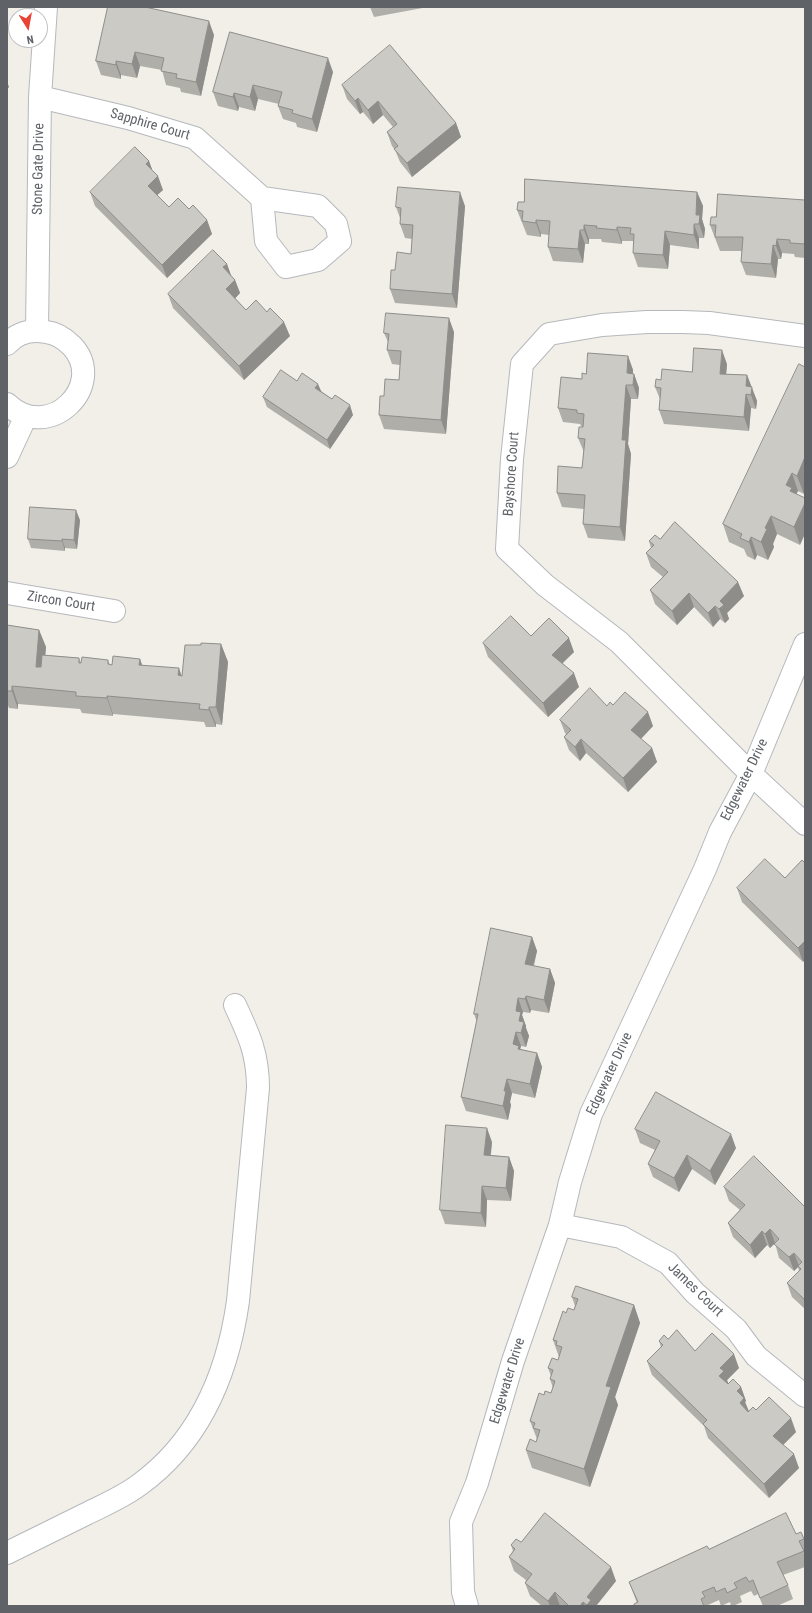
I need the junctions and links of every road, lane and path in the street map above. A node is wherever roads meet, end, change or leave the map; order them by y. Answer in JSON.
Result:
{"nodes":[{"id":1,"x":46,"y":7,"type":"edge"},
{"id":2,"x":40,"y":97,"type":"junction"},
{"id":3,"x":262,"y":198,"type":"dead end"},
{"id":4,"x":37,"y":330,"type":"junction"},
{"id":5,"x":805,"y":336,"type":"edge"},
{"id":6,"x":7,"y":344,"type":"edge"},
{"id":7,"x":7,"y":404,"type":"edge"},
{"id":8,"x":26,"y":416,"type":"junction"},
{"id":9,"x":7,"y":457,"type":"edge"},
{"id":10,"x":7,"y":593,"type":"edge"},
{"id":11,"x":114,"y":611,"type":"dead end"},
{"id":12,"x":805,"y":644,"type":"edge"},
{"id":13,"x":751,"y":774,"type":"junction"},
{"id":14,"x":805,"y":824,"type":"edge"},
{"id":15,"x":235,"y":1005,"type":"dead end"},
{"id":16,"x":560,"y":1225,"type":"junction"},
{"id":17,"x":805,"y":1396,"type":"edge"},
{"id":18,"x":7,"y":1553,"type":"edge"},
{"id":19,"x":467,"y":1606,"type":"edge"}],
"edges":[{"from":1,"to":2,"type":"street","name":"Stone Gate Drive"},
{"from":2,"to":3,"type":"street","name":"Sapphire Court"},
{"from":2,"to":4,"type":"street","name":"Stone Gate Drive"},
{"from":4,"to":6,"type":"street"},
{"from":4,"to":8,"type":"street"},
{"from":5,"to":13,"type":"street","name":"Bayshore Court"},
{"from":7,"to":8,"type":"street"},
{"from":8,"to":9,"type":"street"},
{"from":10,"to":11,"type":"street","name":"Zircon Court"},
{"from":12,"to":13,"type":"street","name":"Edgewater Drive"},
{"from":13,"to":14,"type":"street"},
{"from":13,"to":16,"type":"street","name":"Edgewater Drive"},
{"from":15,"to":18,"type":"street"},
{"from":16,"to":17,"type":"street","name":"James Court"},
{"from":16,"to":19,"type":"street","name":"Edgewater Drive"}]}
